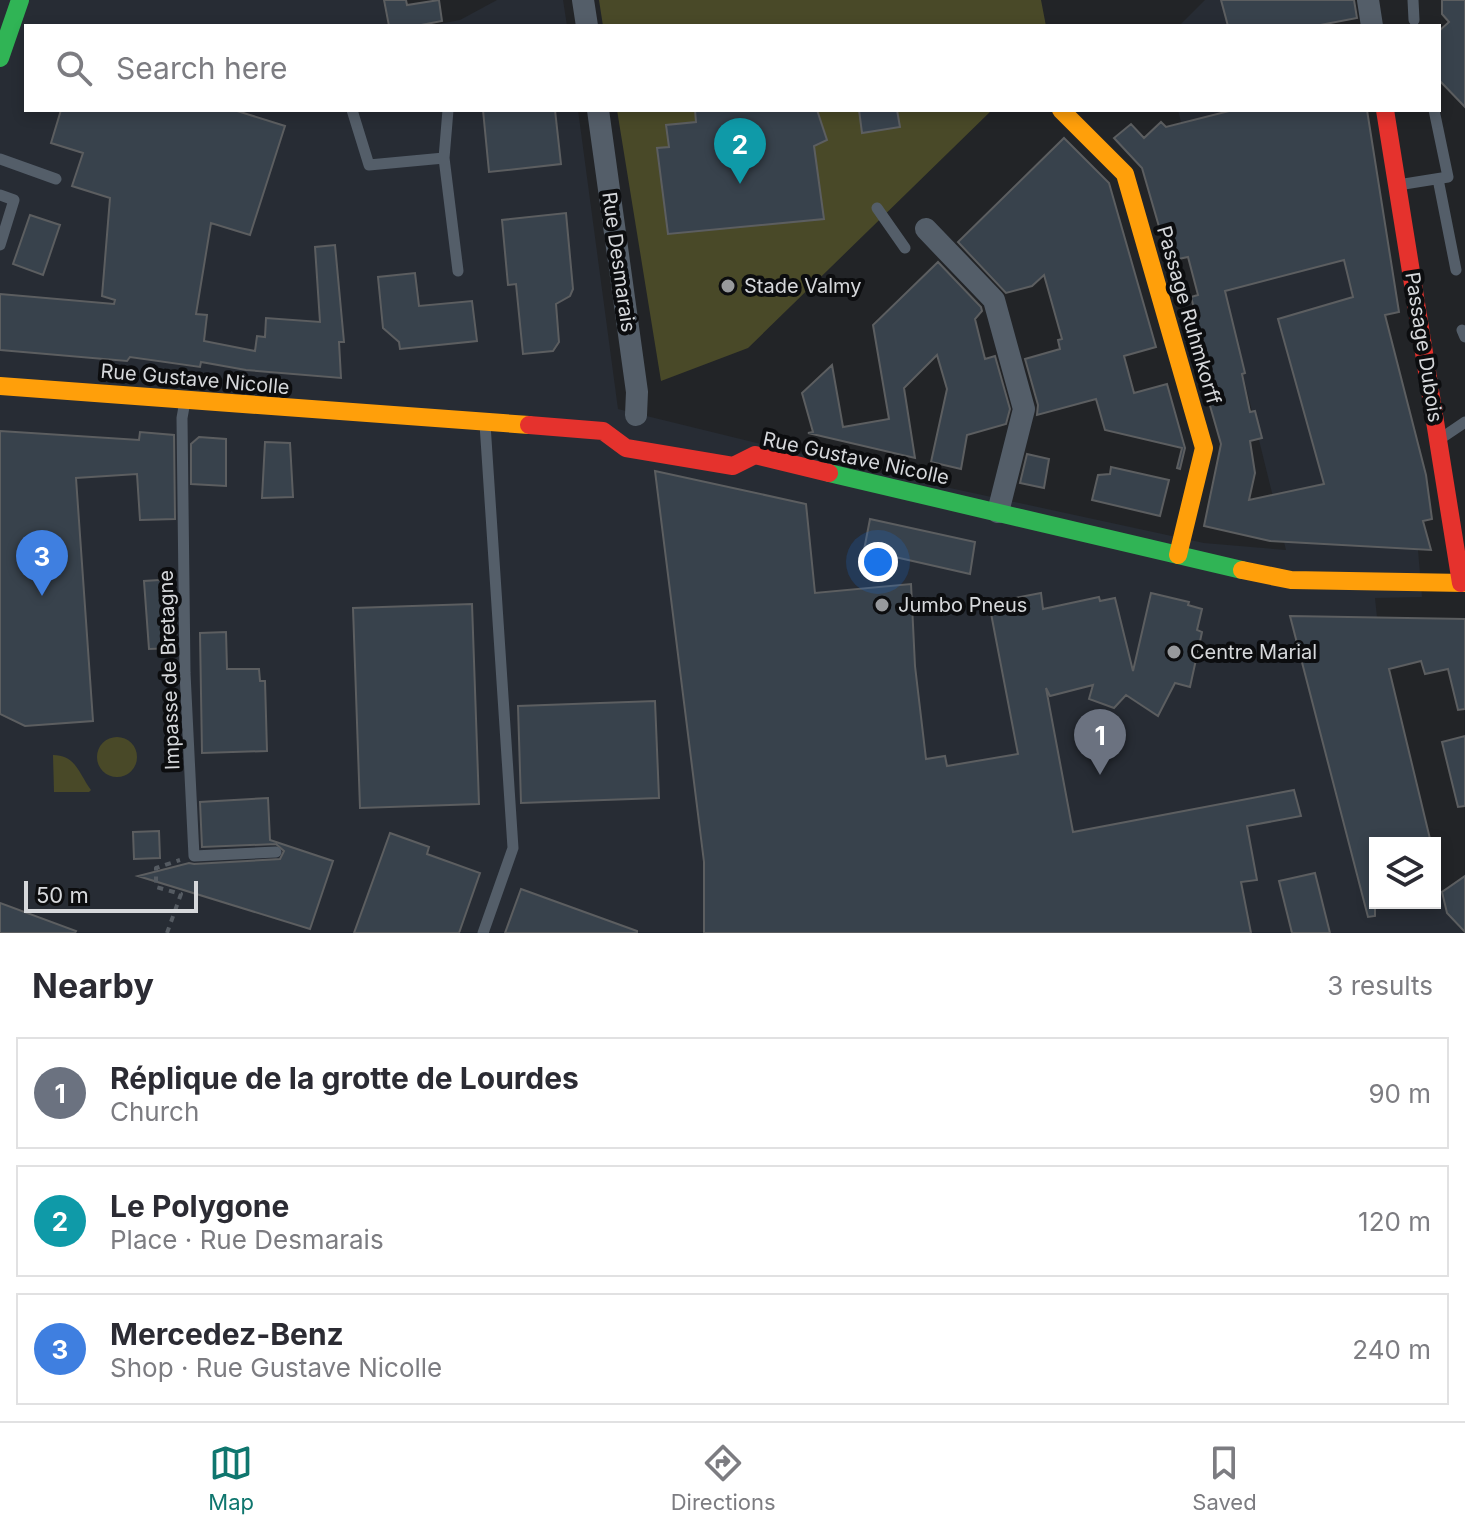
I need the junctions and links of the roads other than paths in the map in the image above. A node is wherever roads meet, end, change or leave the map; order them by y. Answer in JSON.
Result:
{"nodes":[{"id":1,"x":20,"y":0,"type":"edge"},
{"id":2,"x":583,"y":0,"type":"edge"},
{"id":3,"x":1368,"y":0,"type":"edge"},
{"id":4,"x":1413,"y":0,"type":"edge"},
{"id":5,"x":1414,"y":20,"type":"dead end"},
{"id":6,"x":587,"y":24,"type":"edge"},
{"id":7,"x":1372,"y":24,"type":"edge"},
{"id":8,"x":1,"y":51,"type":"edge"},
{"id":9,"x":353,"y":112,"type":"edge"},
{"id":10,"x":448,"y":112,"type":"edge"},
{"id":11,"x":598,"y":112,"type":"edge"},
{"id":12,"x":1063,"y":112,"type":"edge"},
{"id":13,"x":1385,"y":112,"type":"edge"},
{"id":14,"x":1434,"y":112,"type":"edge"},
{"id":15,"x":444,"y":158,"type":"junction"},
{"id":16,"x":0,"y":159,"type":"edge"},
{"id":17,"x":56,"y":179,"type":"dead end"},
{"id":18,"x":1438,"y":179,"type":"junction"},
{"id":19,"x":1398,"y":186,"type":"junction"},
{"id":20,"x":0,"y":195,"type":"edge"},
{"id":21,"x":877,"y":208,"type":"dead end"},
{"id":22,"x":926,"y":229,"type":"dead end"},
{"id":23,"x":0,"y":245,"type":"edge"},
{"id":24,"x":905,"y":248,"type":"dead end"},
{"id":25,"x":1456,"y":270,"type":"dead end"},
{"id":26,"x":458,"y":271,"type":"dead end"},
{"id":27,"x":0,"y":386,"type":"edge"},
{"id":28,"x":185,"y":401,"type":"junction"},
{"id":29,"x":636,"y":415,"type":"dead end"},
{"id":30,"x":1465,"y":422,"type":"edge"},
{"id":31,"x":484,"y":423,"type":"junction"},
{"id":32,"x":1439,"y":439,"type":"junction"},
{"id":33,"x":998,"y":512,"type":"junction"},
{"id":34,"x":1178,"y":555,"type":"junction"},
{"id":35,"x":1463,"y":583,"type":"edge"},
{"id":36,"x":276,"y":852,"type":"dead end"},
{"id":37,"x":483,"y":933,"type":"edge"}],
"edges":[{"from":1,"to":8,"type":"street"},
{"from":2,"to":6,"type":"street"},
{"from":3,"to":7,"type":"street"},
{"from":4,"to":5,"type":"lane"},
{"from":9,"to":15,"type":"lane"},
{"from":10,"to":15,"type":"lane"},
{"from":11,"to":29,"type":"street","name":"Rue Desmarais"},
{"from":12,"to":34,"type":"street","name":"Passage Ruhmkorff"},
{"from":13,"to":19,"type":"street","name":"Passage Dubois"},
{"from":14,"to":18,"type":"lane"},
{"from":15,"to":26,"type":"lane"},
{"from":16,"to":17,"type":"lane"},
{"from":18,"to":19,"type":"lane"},
{"from":18,"to":25,"type":"lane"},
{"from":19,"to":32,"type":"street","name":"Passage Dubois"},
{"from":20,"to":23,"type":"lane"},
{"from":21,"to":24,"type":"lane"},
{"from":22,"to":33,"type":"street"},
{"from":27,"to":28,"type":"street","name":"Rue Gustave Nicolle"},
{"from":28,"to":31,"type":"street","name":"Rue Gustave Nicolle"},
{"from":28,"to":36,"type":"lane","name":"Impasse de Bretagne"},
{"from":30,"to":32,"type":"lane"},
{"from":31,"to":33,"type":"street","name":"Rue Gustave Nicolle"},
{"from":31,"to":37,"type":"lane"},
{"from":32,"to":35,"type":"street","name":"Passage Dubois"},
{"from":33,"to":34,"type":"street","name":"Rue Gustave Nicolle"},
{"from":34,"to":35,"type":"street","name":"Rue Gustave Nicolle"}]}
